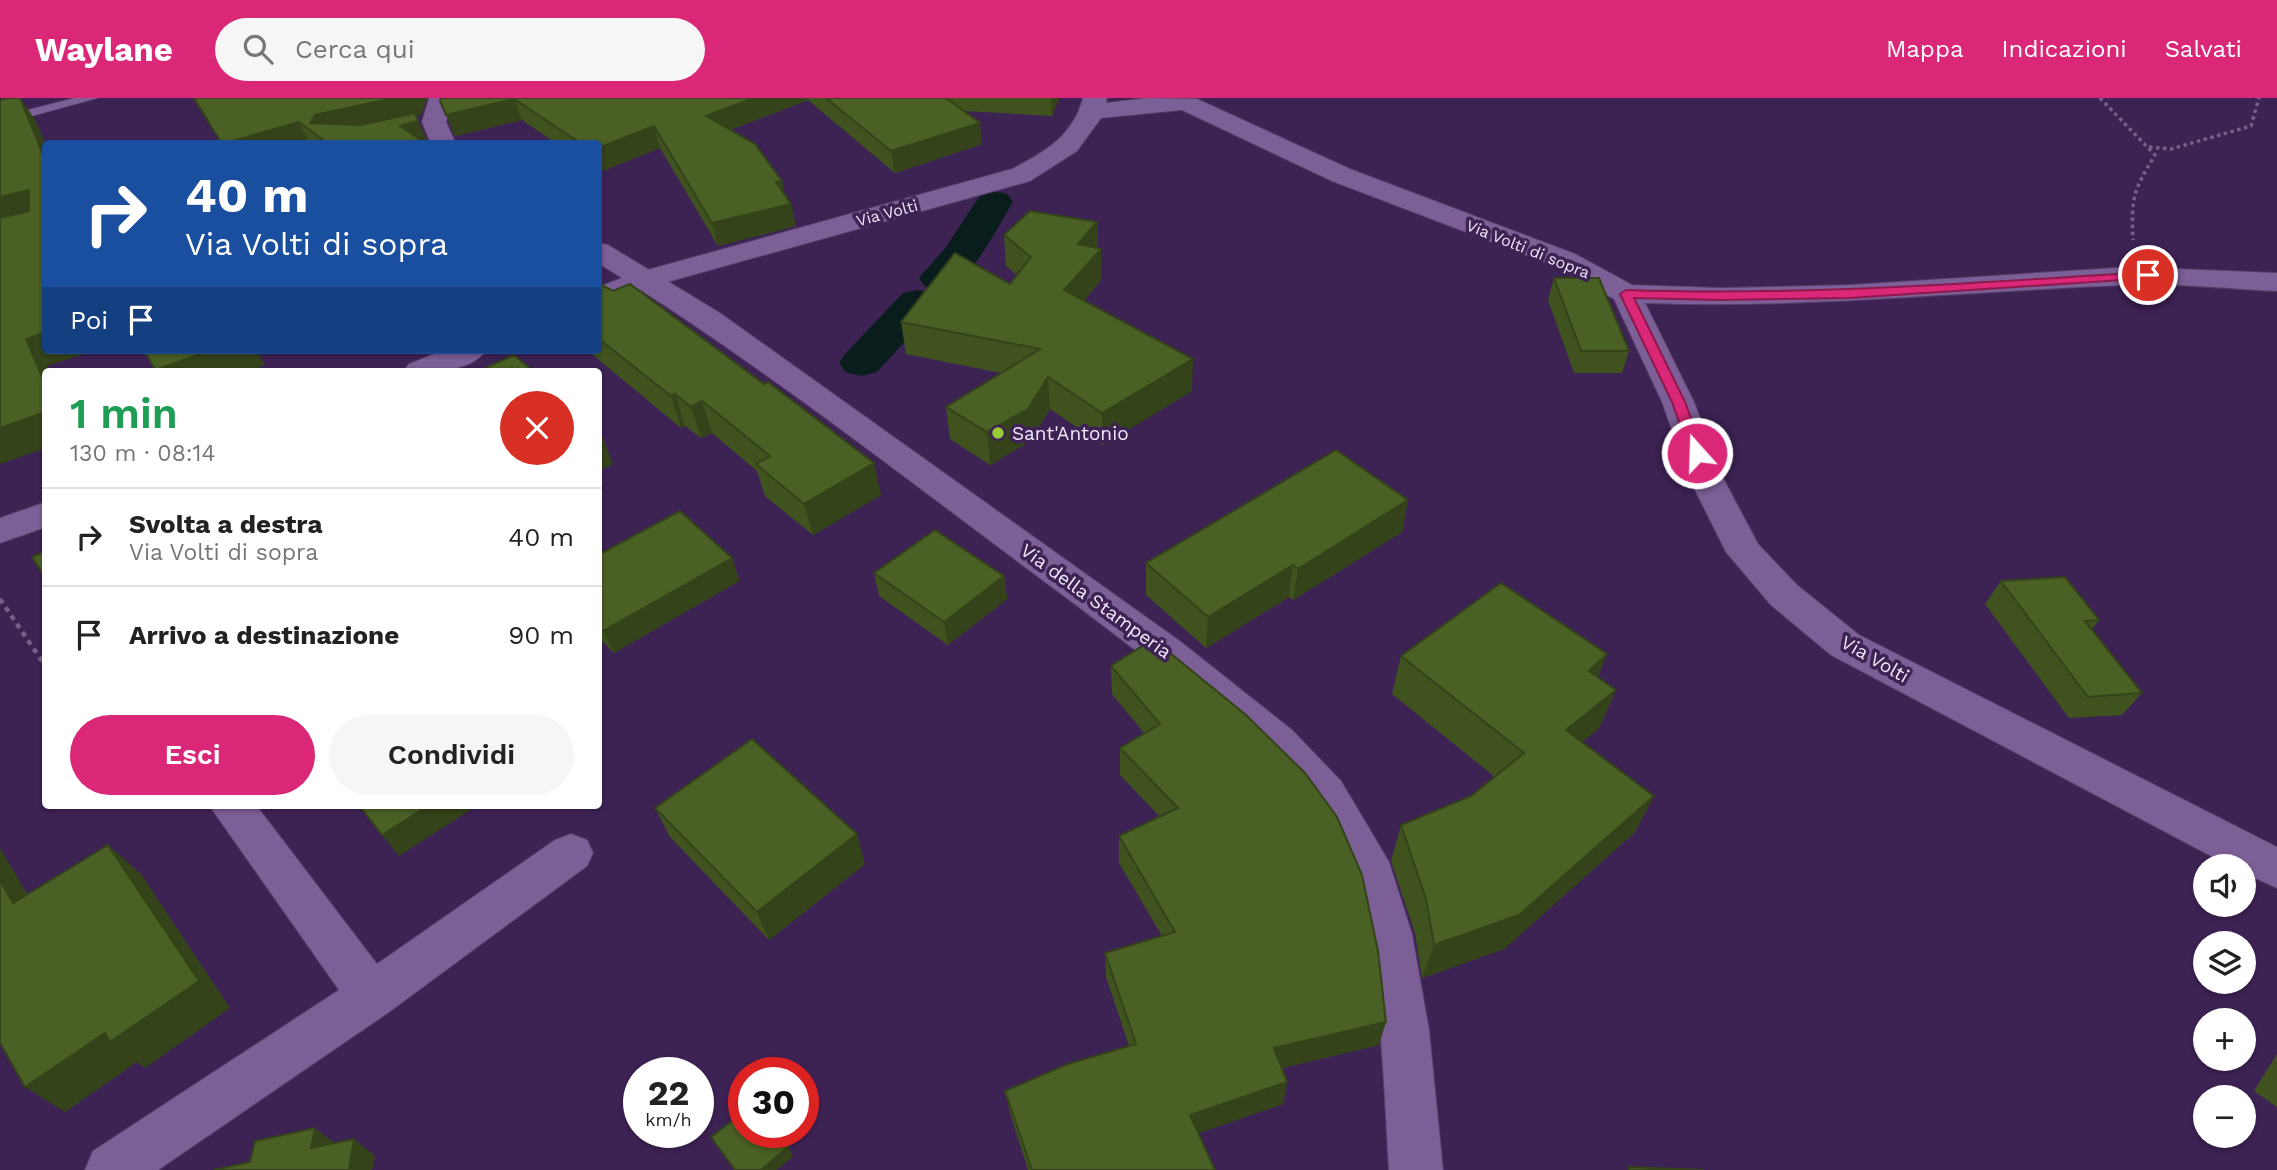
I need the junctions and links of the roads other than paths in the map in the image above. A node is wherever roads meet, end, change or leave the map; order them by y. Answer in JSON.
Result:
{"nodes":[{"id":1,"x":91,"y":98,"type":"edge"},
{"id":2,"x":440,"y":98,"type":"edge"},
{"id":3,"x":1198,"y":101,"type":"edge"},
{"id":4,"x":1094,"y":105,"type":"edge"},
{"id":5,"x":0,"y":121,"type":"edge"},
{"id":6,"x":431,"y":130,"type":"edge"},
{"id":7,"x":602,"y":253,"type":"edge"},
{"id":8,"x":643,"y":279,"type":"junction"},
{"id":9,"x":2277,"y":282,"type":"edge"},
{"id":10,"x":1626,"y":294,"type":"junction"},
{"id":11,"x":602,"y":295,"type":"edge"},
{"id":12,"x":461,"y":354,"type":"edge"},
{"id":13,"x":427,"y":368,"type":"edge"},
{"id":14,"x":42,"y":515,"type":"edge"},
{"id":15,"x":0,"y":531,"type":"edge"},
{"id":16,"x":233,"y":809,"type":"edge"},
{"id":17,"x":570,"y":853,"type":"dead end"},
{"id":18,"x":2277,"y":869,"type":"edge"},
{"id":19,"x":372,"y":996,"type":"junction"},
{"id":20,"x":112,"y":1170,"type":"edge"},
{"id":21,"x":1416,"y":1170,"type":"edge"}],
"edges":[{"from":1,"to":5,"type":"lane"},
{"from":2,"to":6,"type":"street"},
{"from":3,"to":4,"type":"street","name":"Via Volti di sopra"},
{"from":3,"to":10,"type":"street","name":"Via Volti di sopra"},
{"from":4,"to":8,"type":"street","name":"Via Volti"},
{"from":7,"to":8,"type":"street","name":"Via della Stamperia"},
{"from":8,"to":11,"type":"street","name":"Via Volti"},
{"from":8,"to":21,"type":"street","name":"Via della Stamperia"},
{"from":9,"to":10,"type":"street","name":"Via Volti di sopra"},
{"from":10,"to":18,"type":"street","name":"Via Volti"},
{"from":12,"to":13,"type":"street"},
{"from":14,"to":15,"type":"street"},
{"from":16,"to":19,"type":"street"},
{"from":17,"to":19,"type":"street"},
{"from":19,"to":20,"type":"street"}]}
